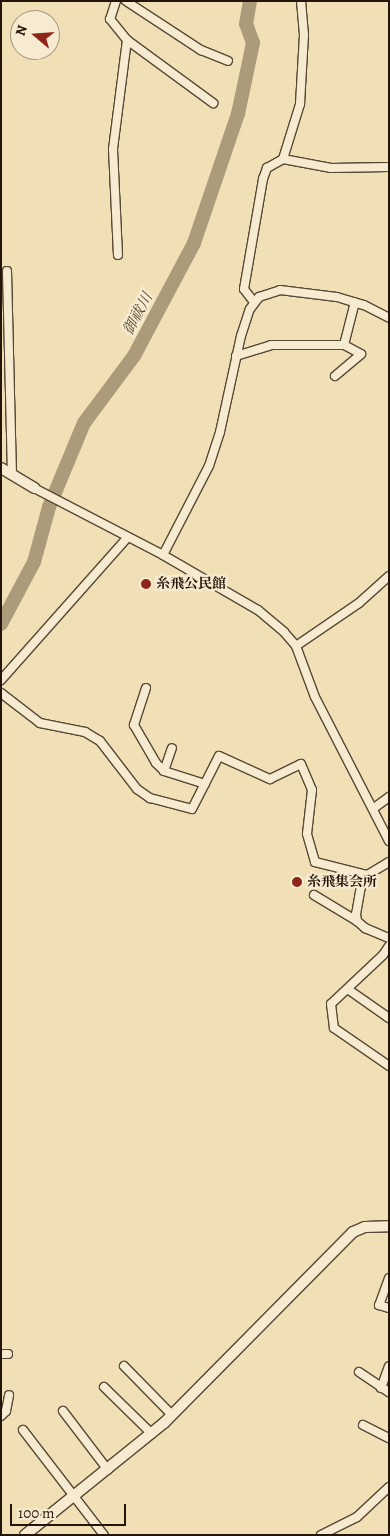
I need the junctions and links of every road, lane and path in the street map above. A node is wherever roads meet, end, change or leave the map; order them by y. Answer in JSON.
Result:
{"nodes":[{"id":1,"x":116,"y":1,"type":"edge"},
{"id":2,"x":126,"y":1,"type":"edge"},
{"id":3,"x":301,"y":1,"type":"edge"},
{"id":4,"x":127,"y":40,"type":"junction"},
{"id":5,"x":228,"y":62,"type":"dead end"},
{"id":6,"x":213,"y":103,"type":"dead end"},
{"id":7,"x":283,"y":159,"type":"junction"},
{"id":8,"x":389,"y":167,"type":"edge"},
{"id":9,"x":118,"y":255,"type":"dead end"},
{"id":10,"x":7,"y":271,"type":"dead end"},
{"id":11,"x":254,"y":302,"type":"junction"},
{"id":12,"x":355,"y":302,"type":"junction"},
{"id":13,"x":389,"y":318,"type":"edge"},
{"id":14,"x":344,"y":345,"type":"junction"},
{"id":15,"x":236,"y":356,"type":"junction"},
{"id":16,"x":335,"y":376,"type":"dead end"},
{"id":17,"x":1,"y":468,"type":"edge"},
{"id":18,"x":12,"y":475,"type":"junction"},
{"id":19,"x":34,"y":488,"type":"joint"},
{"id":20,"x":128,"y":537,"type":"junction"},
{"id":21,"x":163,"y":555,"type":"junction"},
{"id":22,"x":389,"y":576,"type":"edge"},
{"id":23,"x":296,"y":646,"type":"junction"},
{"id":24,"x":1,"y":680,"type":"edge"},
{"id":25,"x":146,"y":688,"type":"dead end"},
{"id":26,"x":1,"y":693,"type":"edge"},
{"id":27,"x":172,"y":748,"type":"dead end"},
{"id":28,"x":164,"y":771,"type":"junction"},
{"id":29,"x":205,"y":784,"type":"junction"},
{"id":30,"x":389,"y":797,"type":"edge"},
{"id":31,"x":374,"y":808,"type":"junction"},
{"id":32,"x":388,"y":840,"type":"edge"},
{"id":33,"x":389,"y":862,"type":"edge"},
{"id":34,"x":367,"y":876,"type":"junction"},
{"id":35,"x":314,"y":895,"type":"dead end"},
{"id":36,"x":357,"y":921,"type":"junction"},
{"id":37,"x":389,"y":938,"type":"edge"},
{"id":38,"x":389,"y":946,"type":"edge"},
{"id":39,"x":386,"y":957,"type":"edge"},
{"id":40,"x":349,"y":990,"type":"junction"},
{"id":41,"x":389,"y":1018,"type":"edge"},
{"id":42,"x":389,"y":1066,"type":"edge"},
{"id":43,"x":389,"y":1226,"type":"edge"},
{"id":44,"x":389,"y":1278,"type":"edge"},
{"id":45,"x":389,"y":1308,"type":"edge"},
{"id":46,"x":124,"y":1366,"type":"dead end"},
{"id":47,"x":389,"y":1366,"type":"edge"},
{"id":48,"x":359,"y":1372,"type":"dead end"},
{"id":49,"x":104,"y":1386,"type":"dead end"},
{"id":50,"x":385,"y":1390,"type":"edge"},
{"id":51,"x":9,"y":1395,"type":"dead end"},
{"id":52,"x":63,"y":1410,"type":"dead end"},
{"id":53,"x":172,"y":1415,"type":"junction"},
{"id":54,"x":1,"y":1416,"type":"edge"},
{"id":55,"x":363,"y":1425,"type":"dead end"},
{"id":56,"x":23,"y":1430,"type":"dead end"},
{"id":57,"x":152,"y":1434,"type":"junction"},
{"id":58,"x":389,"y":1438,"type":"edge"},
{"id":59,"x":108,"y":1470,"type":"junction"},
{"id":60,"x":389,"y":1488,"type":"edge"},
{"id":61,"x":74,"y":1496,"type":"junction"},
{"id":62,"x":25,"y":1535,"type":"edge"},
{"id":63,"x":104,"y":1535,"type":"edge"},
{"id":64,"x":320,"y":1535,"type":"edge"}],
"edges":[{"from":1,"to":4,"type":"street"},
{"from":2,"to":5,"type":"street"},
{"from":3,"to":7,"type":"street"},
{"from":4,"to":6,"type":"street"},
{"from":4,"to":9,"type":"street"},
{"from":7,"to":8,"type":"street"},
{"from":7,"to":11,"type":"street"},
{"from":10,"to":18,"type":"street"},
{"from":11,"to":12,"type":"street"},
{"from":11,"to":15,"type":"street"},
{"from":12,"to":13,"type":"street"},
{"from":12,"to":14,"type":"street"},
{"from":14,"to":15,"type":"street"},
{"from":14,"to":16,"type":"street"},
{"from":15,"to":21,"type":"street"},
{"from":17,"to":18,"type":"street"},
{"from":18,"to":19,"type":"street"},
{"from":19,"to":20,"type":"street"},
{"from":20,"to":21,"type":"street"},
{"from":20,"to":24,"type":"street"},
{"from":21,"to":23,"type":"street"},
{"from":22,"to":23,"type":"street"},
{"from":23,"to":31,"type":"street"},
{"from":25,"to":28,"type":"street"},
{"from":26,"to":29,"type":"street"},
{"from":27,"to":28,"type":"street"},
{"from":28,"to":29,"type":"street"},
{"from":29,"to":34,"type":"street"},
{"from":30,"to":31,"type":"street"},
{"from":31,"to":32,"type":"street"},
{"from":33,"to":34,"type":"street"},
{"from":34,"to":36,"type":"street"},
{"from":35,"to":36,"type":"street"},
{"from":36,"to":37,"type":"street"},
{"from":38,"to":39,"type":"street"},
{"from":39,"to":40,"type":"street"},
{"from":40,"to":41,"type":"street"},
{"from":40,"to":42,"type":"street"},
{"from":43,"to":53,"type":"street"},
{"from":44,"to":45,"type":"street"},
{"from":46,"to":53,"type":"street"},
{"from":47,"to":50,"type":"street"},
{"from":48,"to":50,"type":"street"},
{"from":49,"to":57,"type":"street"},
{"from":51,"to":54,"type":"street"},
{"from":52,"to":59,"type":"street"},
{"from":53,"to":57,"type":"street"},
{"from":55,"to":58,"type":"street"},
{"from":56,"to":61,"type":"street"},
{"from":57,"to":59,"type":"street"},
{"from":59,"to":61,"type":"street"},
{"from":60,"to":64,"type":"street"},
{"from":61,"to":62,"type":"street"},
{"from":61,"to":63,"type":"street"}]}
